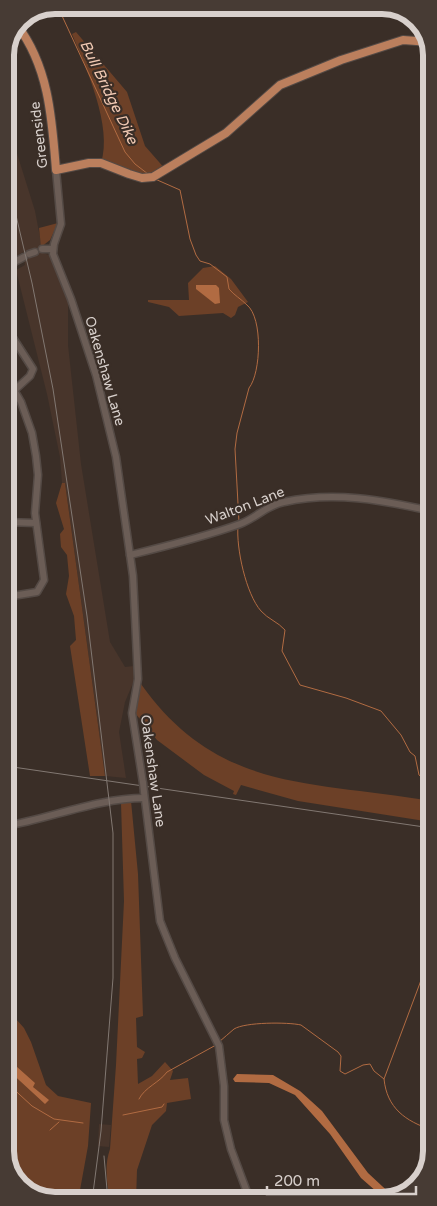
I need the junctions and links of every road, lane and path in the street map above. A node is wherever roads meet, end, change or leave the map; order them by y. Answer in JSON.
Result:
{"nodes":[{"id":1,"x":21,"y":31,"type":"edge"},
{"id":2,"x":421,"y":41,"type":"edge"},
{"id":3,"x":56,"y":170,"type":"junction"},
{"id":4,"x":53,"y":249,"type":"junction"},
{"id":5,"x":14,"y":262,"type":"edge"},
{"id":6,"x":14,"y":340,"type":"edge"},
{"id":7,"x":14,"y":390,"type":"joint"},
{"id":8,"x":423,"y":509,"type":"edge"},
{"id":9,"x":14,"y":522,"type":"edge"},
{"id":10,"x":36,"y":523,"type":"junction"},
{"id":11,"x":130,"y":555,"type":"junction"},
{"id":12,"x":14,"y":596,"type":"edge"},
{"id":13,"x":144,"y":795,"type":"junction"},
{"id":14,"x":14,"y":825,"type":"edge"},
{"id":15,"x":247,"y":1192,"type":"edge"}],
"edges":[{"from":1,"to":3,"type":"main road","name":"Greenside"},
{"from":2,"to":3,"type":"main road"},
{"from":3,"to":4,"type":"street","name":"Greenside"},
{"from":4,"to":5,"type":"street"},
{"from":4,"to":11,"type":"street","name":"Oakenshaw Lane"},
{"from":6,"to":7,"type":"street"},
{"from":7,"to":10,"type":"street"},
{"from":8,"to":11,"type":"street","name":"Walton Lane"},
{"from":9,"to":10,"type":"street"},
{"from":10,"to":12,"type":"street"},
{"from":11,"to":13,"type":"street","name":"Oakenshaw Lane","bridge":true},
{"from":13,"to":14,"type":"street"},
{"from":13,"to":15,"type":"street","name":"Oakenshaw Lane"}]}
